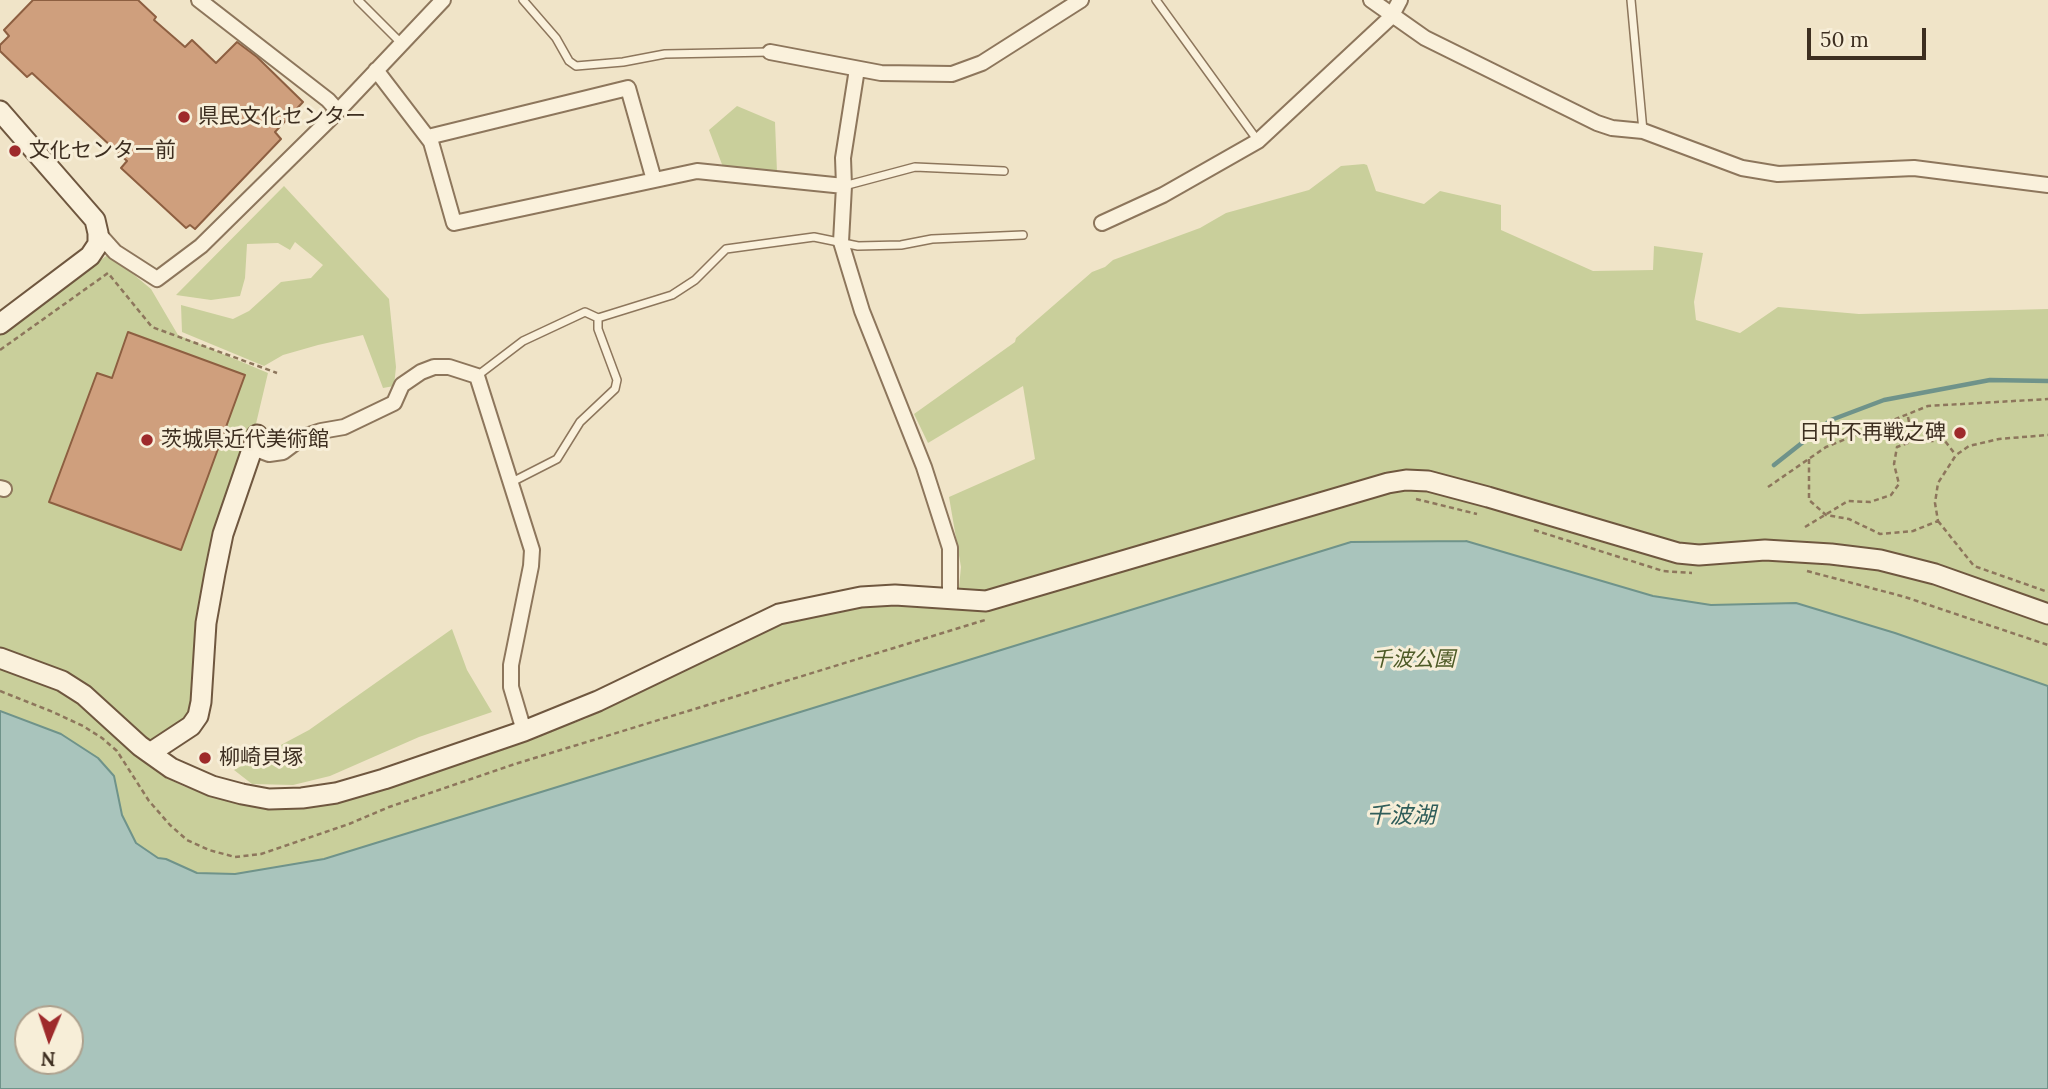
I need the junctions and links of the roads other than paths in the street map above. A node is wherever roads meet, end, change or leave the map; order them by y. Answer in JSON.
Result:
{"nodes":[{"id":1,"x":199,"y":0,"type":"edge"},
{"id":2,"x":358,"y":0,"type":"edge"},
{"id":3,"x":443,"y":0,"type":"edge"},
{"id":4,"x":523,"y":0,"type":"edge"},
{"id":5,"x":1081,"y":0,"type":"edge"},
{"id":6,"x":1156,"y":0,"type":"edge"},
{"id":7,"x":1371,"y":0,"type":"edge"},
{"id":8,"x":1401,"y":0,"type":"edge"},
{"id":9,"x":1631,"y":0,"type":"edge"},
{"id":10,"x":1391,"y":16,"type":"junction"},
{"id":11,"x":401,"y":43,"type":"junction"},
{"id":12,"x":770,"y":52,"type":"joint"},
{"id":13,"x":857,"y":69,"type":"junction"},
{"id":14,"x":376,"y":70,"type":"junction"},
{"id":15,"x":0,"y":111,"type":"edge"},
{"id":16,"x":338,"y":111,"type":"junction"},
{"id":17,"x":1643,"y":131,"type":"junction"},
{"id":18,"x":428,"y":137,"type":"junction"},
{"id":19,"x":1258,"y":141,"type":"junction"},
{"id":20,"x":1004,"y":171,"type":"dead end"},
{"id":21,"x":654,"y":180,"type":"junction"},
{"id":22,"x":2048,"y":185,"type":"edge"},
{"id":23,"x":845,"y":186,"type":"junction"},
{"id":24,"x":1102,"y":223,"type":"dead end"},
{"id":25,"x":98,"y":233,"type":"junction"},
{"id":26,"x":1023,"y":235,"type":"dead end"},
{"id":27,"x":841,"y":242,"type":"junction"},
{"id":28,"x":598,"y":318,"type":"junction"},
{"id":29,"x":0,"y":324,"type":"edge"},
{"id":30,"x":477,"y":376,"type":"junction"},
{"id":31,"x":255,"y":442,"type":"joint"},
{"id":32,"x":510,"y":483,"type":"junction"},
{"id":33,"x":950,"y":599,"type":"junction"},
{"id":34,"x":2048,"y":614,"type":"edge"},
{"id":35,"x":0,"y":658,"type":"edge"},
{"id":36,"x":524,"y":731,"type":"junction"},
{"id":37,"x":150,"y":753,"type":"junction"}],
"edges":[{"from":1,"to":16,"type":"street"},
{"from":2,"to":11,"type":"lane"},
{"from":3,"to":11,"type":"street"},
{"from":4,"to":12,"type":"lane"},
{"from":5,"to":13,"type":"street"},
{"from":6,"to":19,"type":"lane"},
{"from":7,"to":10,"type":"street"},
{"from":8,"to":10,"type":"street"},
{"from":9,"to":17,"type":"lane"},
{"from":10,"to":17,"type":"street"},
{"from":10,"to":19,"type":"street"},
{"from":11,"to":14,"type":"street"},
{"from":12,"to":13,"type":"street"},
{"from":13,"to":23,"type":"street"},
{"from":14,"to":16,"type":"street"},
{"from":14,"to":18,"type":"street"},
{"from":15,"to":25,"type":"street"},
{"from":16,"to":25,"type":"street"},
{"from":17,"to":22,"type":"street"},
{"from":18,"to":21,"type":"street"},
{"from":18,"to":21,"type":"street"},
{"from":19,"to":24,"type":"street"},
{"from":20,"to":23,"type":"lane"},
{"from":21,"to":23,"type":"street"},
{"from":23,"to":27,"type":"street"},
{"from":25,"to":29,"type":"street"},
{"from":26,"to":27,"type":"lane"},
{"from":27,"to":28,"type":"lane"},
{"from":27,"to":33,"type":"street"},
{"from":28,"to":30,"type":"lane"},
{"from":28,"to":32,"type":"lane"},
{"from":30,"to":31,"type":"street"},
{"from":30,"to":32,"type":"street"},
{"from":31,"to":37,"type":"street"},
{"from":32,"to":36,"type":"street"},
{"from":33,"to":34,"type":"street"},
{"from":33,"to":36,"type":"street"},
{"from":35,"to":37,"type":"street"},
{"from":36,"to":37,"type":"street"}]}
